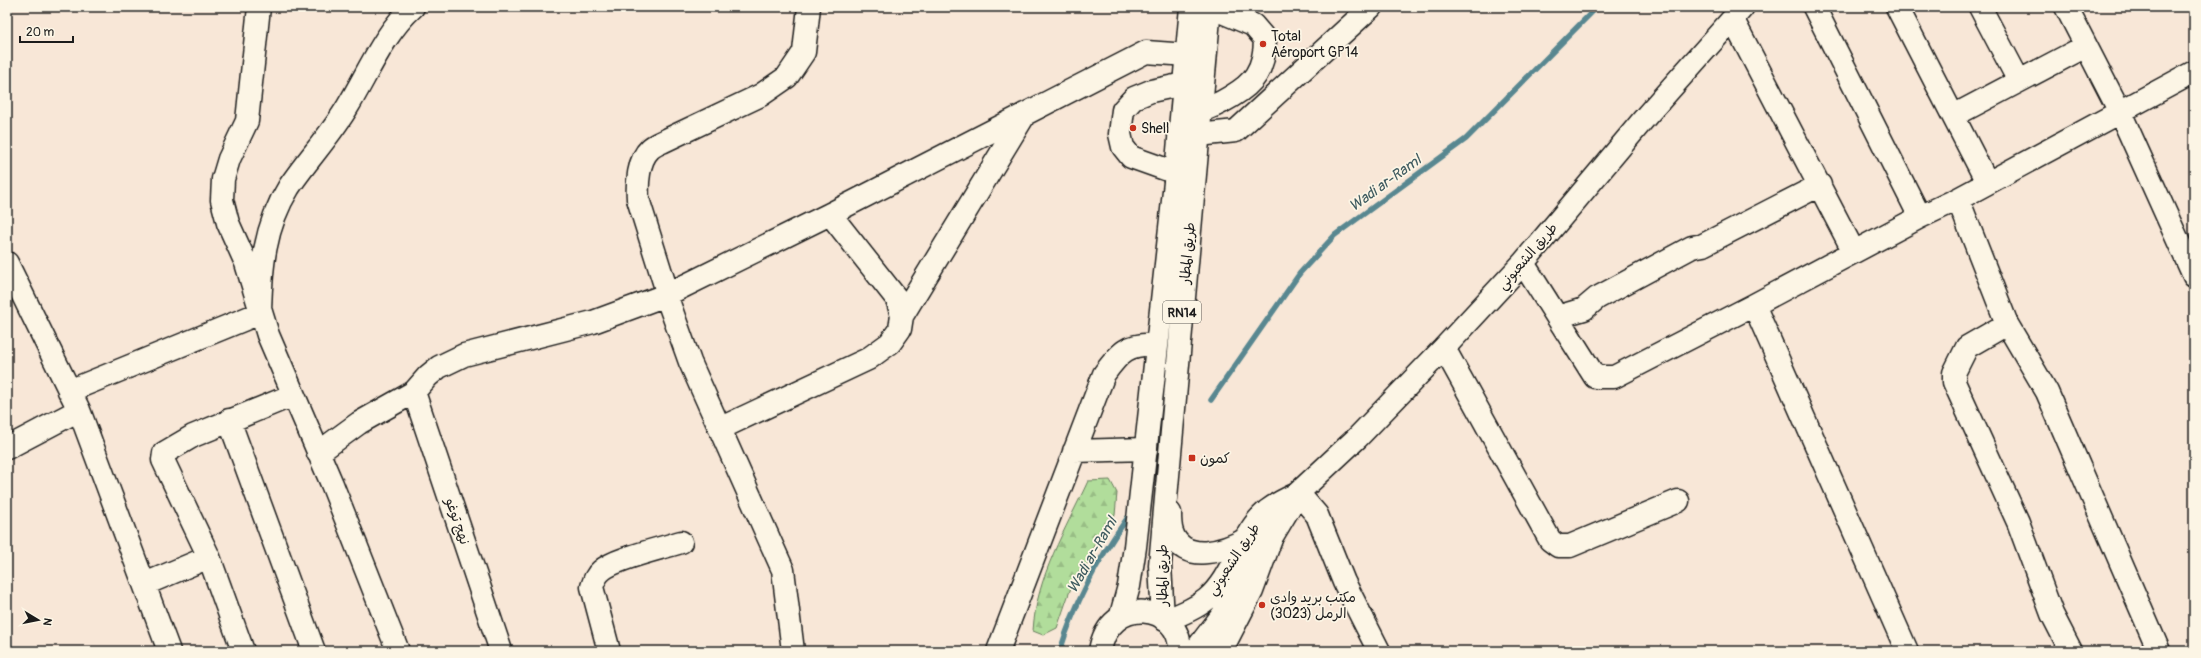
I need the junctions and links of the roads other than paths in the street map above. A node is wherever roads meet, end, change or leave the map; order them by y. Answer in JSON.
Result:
{"nodes":[{"id":1,"x":259,"y":7,"type":"edge"},
{"id":2,"x":413,"y":7,"type":"edge"},
{"id":3,"x":809,"y":7,"type":"edge"},
{"id":4,"x":1191,"y":7,"type":"edge"},
{"id":5,"x":1210,"y":7,"type":"edge"},
{"id":6,"x":1371,"y":7,"type":"edge"},
{"id":7,"x":1814,"y":7,"type":"edge"},
{"id":8,"x":1897,"y":7,"type":"edge"},
{"id":9,"x":1980,"y":7,"type":"edge"},
{"id":10,"x":2066,"y":7,"type":"edge"},
{"id":11,"x":1738,"y":13,"type":"edge"},
{"id":12,"x":2086,"y":46,"type":"junction"},
{"id":13,"x":1186,"y":55,"type":"junction"},
{"id":14,"x":2194,"y":72,"type":"edge"},
{"id":15,"x":2019,"y":81,"type":"junction"},
{"id":16,"x":1184,"y":84,"type":"junction"},
{"id":17,"x":1200,"y":111,"type":"junction"},
{"id":18,"x":2120,"y":112,"type":"junction"},
{"id":19,"x":1025,"y":114,"type":"junction"},
{"id":20,"x":1953,"y":116,"type":"junction"},
{"id":21,"x":1188,"y":134,"type":"junction"},
{"id":22,"x":1176,"y":173,"type":"junction"},
{"id":23,"x":1987,"y":182,"type":"junction"},
{"id":24,"x":1820,"y":185,"type":"junction"},
{"id":25,"x":1958,"y":199,"type":"junction"},
{"id":26,"x":830,"y":214,"type":"junction"},
{"id":27,"x":1920,"y":217,"type":"junction"},
{"id":28,"x":1854,"y":252,"type":"junction"},
{"id":29,"x":7,"y":263,"type":"edge"},
{"id":30,"x":1523,"y":263,"type":"junction"},
{"id":31,"x":2194,"y":276,"type":"edge"},
{"id":32,"x":667,"y":295,"type":"junction"},
{"id":33,"x":1754,"y":305,"type":"junction"},
{"id":34,"x":260,"y":313,"type":"junction"},
{"id":35,"x":902,"y":316,"type":"junction"},
{"id":36,"x":1557,"y":317,"type":"junction"},
{"id":37,"x":2007,"y":324,"type":"junction"},
{"id":38,"x":1156,"y":345,"type":"junction"},
{"id":39,"x":1444,"y":348,"type":"junction"},
{"id":40,"x":69,"y":391,"type":"junction"},
{"id":41,"x":414,"y":392,"type":"junction"},
{"id":42,"x":293,"y":395,"type":"junction"},
{"id":43,"x":79,"y":410,"type":"junction"},
{"id":44,"x":229,"y":420,"type":"junction"},
{"id":45,"x":721,"y":428,"type":"junction"},
{"id":46,"x":7,"y":448,"type":"edge"},
{"id":47,"x":1146,"y":449,"type":"junction"},
{"id":48,"x":1074,"y":451,"type":"junction"},
{"id":49,"x":318,"y":453,"type":"junction"},
{"id":50,"x":1167,"y":491,"type":"junction"},
{"id":51,"x":1298,"y":493,"type":"junction"},
{"id":52,"x":1678,"y":501,"type":"dead end"},
{"id":53,"x":1246,"y":539,"type":"junction"},
{"id":54,"x":1271,"y":539,"type":"junction"},
{"id":55,"x":681,"y":542,"type":"dead end"},
{"id":56,"x":209,"y":557,"type":"junction"},
{"id":57,"x":145,"y":584,"type":"junction"},
{"id":58,"x":1122,"y":616,"type":"junction"},
{"id":59,"x":1164,"y":619,"type":"junction"},
{"id":60,"x":169,"y":651,"type":"edge"},
{"id":61,"x":243,"y":651,"type":"edge"},
{"id":62,"x":314,"y":651,"type":"edge"},
{"id":63,"x":398,"y":651,"type":"edge"},
{"id":64,"x":500,"y":651,"type":"edge"},
{"id":65,"x":609,"y":651,"type":"edge"},
{"id":66,"x":793,"y":651,"type":"edge"},
{"id":67,"x":998,"y":651,"type":"edge"},
{"id":68,"x":1100,"y":651,"type":"edge"},
{"id":69,"x":1180,"y":651,"type":"edge"},
{"id":70,"x":1195,"y":651,"type":"edge"},
{"id":71,"x":1221,"y":651,"type":"edge"},
{"id":72,"x":1379,"y":651,"type":"edge"},
{"id":73,"x":1907,"y":651,"type":"edge"},
{"id":74,"x":2071,"y":651,"type":"edge"},
{"id":75,"x":2159,"y":651,"type":"edge"}],
"edges":[{"from":1,"to":34,"type":"street"},
{"from":2,"to":34,"type":"street"},
{"from":3,"to":32,"type":"street"},
{"from":4,"to":13,"type":"street","name":"طريق المطار","number":"RN14"},
{"from":5,"to":17,"type":"street","name":"طريق المطار","number":"RN14"},
{"from":5,"to":17,"type":"street"},
{"from":6,"to":21,"type":"street"},
{"from":7,"to":27,"type":"street"},
{"from":8,"to":20,"type":"street"},
{"from":9,"to":15,"type":"street"},
{"from":10,"to":12,"type":"street"},
{"from":11,"to":24,"type":"street"},
{"from":11,"to":30,"type":"street","name":"طريق الشعبوني"},
{"from":12,"to":15,"type":"street"},
{"from":12,"to":18,"type":"street"},
{"from":13,"to":16,"type":"street","name":"طريق المطار","number":"RN14"},
{"from":13,"to":19,"type":"street"},
{"from":14,"to":18,"type":"street"},
{"from":15,"to":20,"type":"street"},
{"from":16,"to":21,"type":"street","name":"طريق المطار","number":"RN14"},
{"from":16,"to":22,"type":"street"},
{"from":17,"to":21,"type":"street","name":"طريق المطار","number":"RN14"},
{"from":18,"to":23,"type":"street"},
{"from":18,"to":31,"type":"street"},
{"from":19,"to":26,"type":"street"},
{"from":19,"to":35,"type":"street"},
{"from":20,"to":23,"type":"street"},
{"from":21,"to":22,"type":"street","name":"طريق المطار","number":"RN14"},
{"from":21,"to":50,"type":"street","name":"طريق المطار","number":"RN14"},
{"from":22,"to":38,"type":"street","name":"طريق المطار","number":"RN14"},
{"from":23,"to":25,"type":"street"},
{"from":24,"to":28,"type":"street"},
{"from":24,"to":36,"type":"street"},
{"from":25,"to":27,"type":"street"},
{"from":25,"to":37,"type":"street"},
{"from":26,"to":32,"type":"street"},
{"from":26,"to":35,"type":"street"},
{"from":27,"to":28,"type":"street"},
{"from":28,"to":33,"type":"street"},
{"from":29,"to":40,"type":"street"},
{"from":30,"to":36,"type":"street"},
{"from":30,"to":39,"type":"street","name":"طريق الشعبوني"},
{"from":32,"to":41,"type":"street"},
{"from":32,"to":45,"type":"street"},
{"from":33,"to":36,"type":"street"},
{"from":33,"to":73,"type":"street"},
{"from":34,"to":40,"type":"street"},
{"from":34,"to":42,"type":"street"},
{"from":35,"to":45,"type":"street"},
{"from":37,"to":74,"type":"street"},
{"from":37,"to":75,"type":"street"},
{"from":38,"to":47,"type":"street","name":"طريق المطار","number":"RN14"},
{"from":38,"to":48,"type":"street"},
{"from":39,"to":51,"type":"street","name":"طريق الشعبوني"},
{"from":39,"to":52,"type":"street"},
{"from":40,"to":43,"type":"street"},
{"from":41,"to":49,"type":"street"},
{"from":41,"to":64,"type":"street","name":"نهج توغو"},
{"from":42,"to":44,"type":"street"},
{"from":42,"to":49,"type":"street"},
{"from":43,"to":46,"type":"street"},
{"from":43,"to":57,"type":"street"},
{"from":44,"to":56,"type":"street"},
{"from":44,"to":62,"type":"street"},
{"from":45,"to":66,"type":"street"},
{"from":47,"to":48,"type":"street"},
{"from":47,"to":58,"type":"street","name":"طريق المطار","number":"RN14"},
{"from":48,"to":67,"type":"street"},
{"from":49,"to":63,"type":"street"},
{"from":50,"to":53,"type":"street"},
{"from":50,"to":59,"type":"street","name":"طريق المطار","number":"RN14"},
{"from":51,"to":53,"type":"street","name":"طريق الشعبوني"},
{"from":51,"to":54,"type":"street","name":"طريق الشعبوني"},
{"from":51,"to":72,"type":"street"},
{"from":53,"to":59,"type":"street","name":"طريق الشعبوني"},
{"from":54,"to":70,"type":"street","name":"طريق الشعبوني"},
{"from":54,"to":71,"type":"street"},
{"from":55,"to":65,"type":"street"},
{"from":56,"to":57,"type":"street"},
{"from":56,"to":61,"type":"street"},
{"from":57,"to":60,"type":"street"},
{"from":58,"to":59,"type":"street"},
{"from":58,"to":68,"type":"street"},
{"from":59,"to":69,"type":"street"}]}
